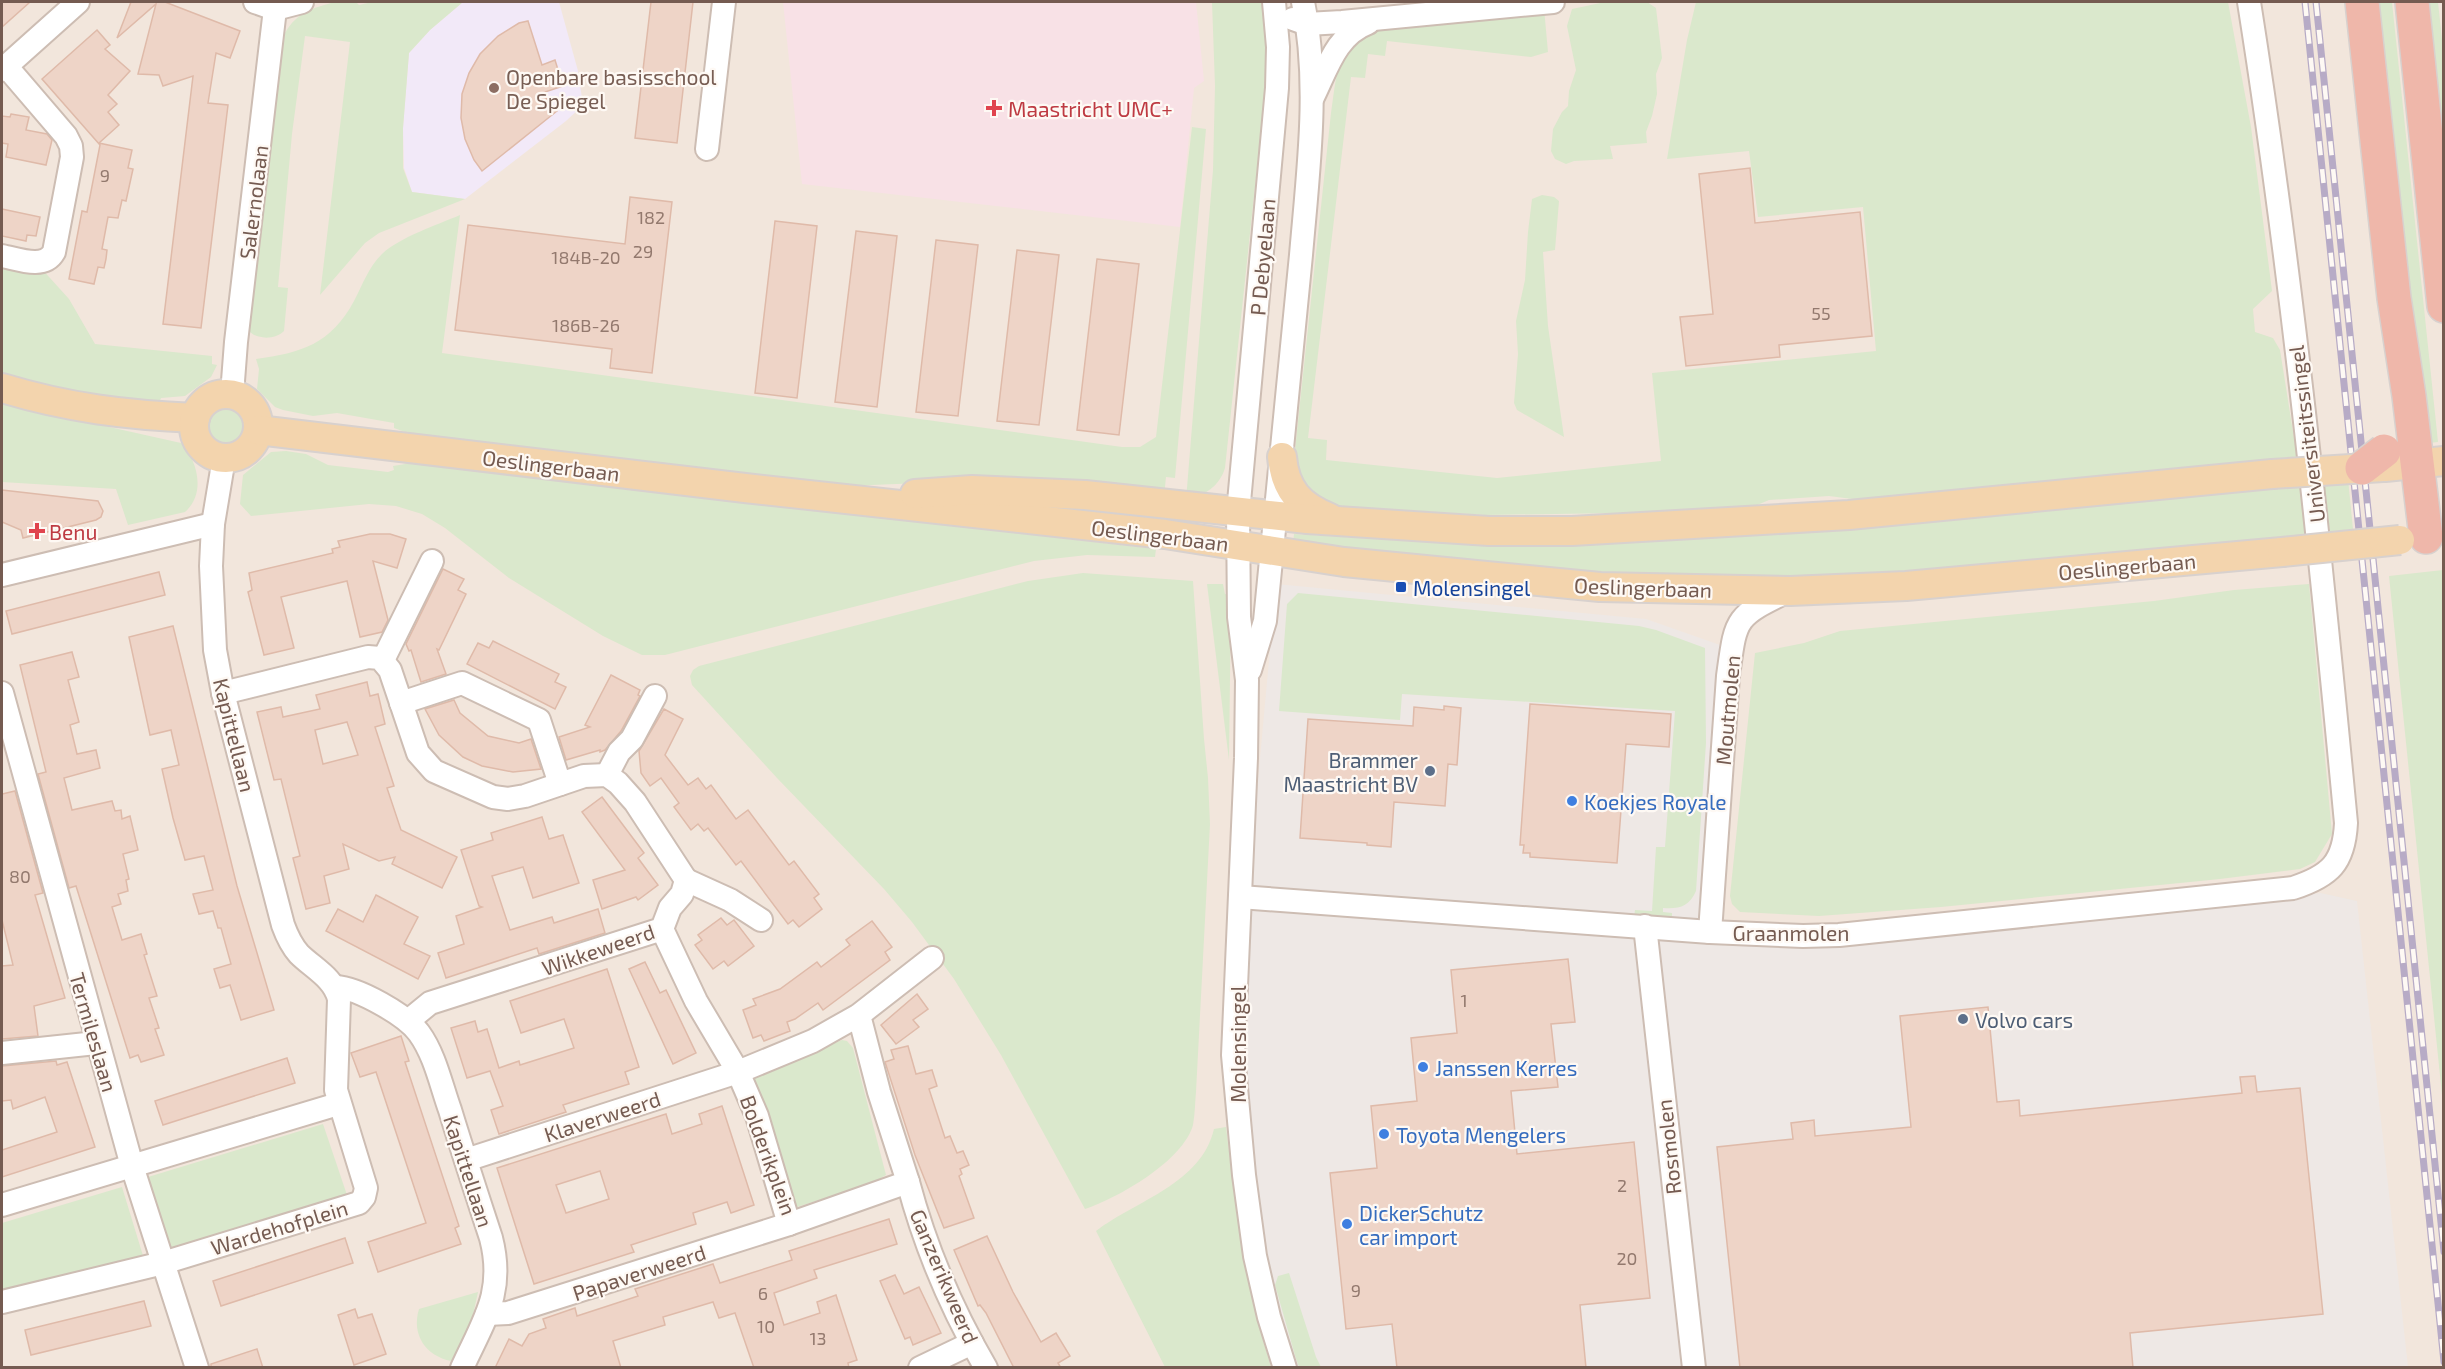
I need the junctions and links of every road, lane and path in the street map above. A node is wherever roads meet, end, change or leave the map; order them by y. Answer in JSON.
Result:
{"nodes":[{"id":1,"x":78,"y":2,"type":"edge"},
{"id":2,"x":302,"y":2,"type":"edge"},
{"id":3,"x":724,"y":2,"type":"edge"},
{"id":4,"x":1294,"y":2,"type":"edge"},
{"id":5,"x":1302,"y":2,"type":"edge"},
{"id":6,"x":1553,"y":2,"type":"edge"},
{"id":7,"x":2249,"y":2,"type":"edge"},
{"id":8,"x":2362,"y":2,"type":"edge"},
{"id":9,"x":2412,"y":2,"type":"edge"},
{"id":10,"x":265,"y":5,"type":"edge"},
{"id":11,"x":1274,"y":7,"type":"edge"},
{"id":12,"x":1378,"y":19,"type":"junction"},
{"id":13,"x":1307,"y":24,"type":"junction"},
{"id":14,"x":4,"y":68,"type":"edge"},
{"id":15,"x":1311,"y":101,"type":"junction"},
{"id":16,"x":707,"y":148,"type":"dead end"},
{"id":17,"x":2,"y":256,"type":"edge"},
{"id":18,"x":2444,"y":306,"type":"edge"},
{"id":19,"x":2405,"y":367,"type":"junction"},
{"id":20,"x":2,"y":388,"type":"edge"},
{"id":21,"x":232,"y":394,"type":"junction"},
{"id":22,"x":195,"y":418,"type":"junction"},
{"id":23,"x":258,"y":430,"type":"junction"},
{"id":24,"x":1282,"y":457,"type":"junction"},
{"id":25,"x":224,"y":458,"type":"junction"},
{"id":26,"x":2377,"y":462,"type":"junction"},
{"id":27,"x":2433,"y":462,"type":"edge"},
{"id":28,"x":844,"y":499,"type":"junction"},
{"id":29,"x":1238,"y":513,"type":"junction"},
{"id":30,"x":1275,"y":516,"type":"junction"},
{"id":31,"x":1338,"y":520,"type":"junction"},
{"id":32,"x":213,"y":524,"type":"junction"},
{"id":33,"x":2428,"y":537,"type":"edge"},
{"id":34,"x":1237,"y":544,"type":"junction"},
{"id":35,"x":1271,"y":550,"type":"junction"},
{"id":36,"x":432,"y":561,"type":"dead end"},
{"id":37,"x":2,"y":575,"type":"edge"},
{"id":38,"x":1790,"y":591,"type":"junction"},
{"id":39,"x":383,"y":660,"type":"junction"},
{"id":40,"x":1247,"y":680,"type":"junction"},
{"id":41,"x":2,"y":693,"type":"edge"},
{"id":42,"x":223,"y":693,"type":"junction"},
{"id":43,"x":655,"y":696,"type":"dead end"},
{"id":44,"x":401,"y":703,"type":"junction"},
{"id":45,"x":607,"y":775,"type":"junction"},
{"id":46,"x":560,"y":784,"type":"junction"},
{"id":47,"x":2335,"y":866,"type":"joint"},
{"id":48,"x":686,"y":880,"type":"junction"},
{"id":49,"x":1240,"y":897,"type":"junction"},
{"id":50,"x":761,"y":920,"type":"dead end"},
{"id":51,"x":1645,"y":926,"type":"junction"},
{"id":52,"x":662,"y":929,"type":"junction"},
{"id":53,"x":1710,"y":932,"type":"junction"},
{"id":54,"x":932,"y":958,"type":"dead end"},
{"id":55,"x":336,"y":987,"type":"junction"},
{"id":56,"x":859,"y":1015,"type":"junction"},
{"id":57,"x":408,"y":1021,"type":"junction"},
{"id":58,"x":96,"y":1043,"type":"junction"},
{"id":59,"x":2,"y":1053,"type":"edge"},
{"id":60,"x":738,"y":1072,"type":"junction"},
{"id":61,"x":338,"y":1104,"type":"junction"},
{"id":62,"x":466,"y":1161,"type":"junction"},
{"id":63,"x":132,"y":1166,"type":"junction"},
{"id":64,"x":908,"y":1182,"type":"junction"},
{"id":65,"x":2,"y":1204,"type":"edge"},
{"id":66,"x":789,"y":1224,"type":"junction"},
{"id":67,"x":163,"y":1263,"type":"junction"},
{"id":68,"x":2,"y":1302,"type":"edge"},
{"id":69,"x":487,"y":1314,"type":"junction"},
{"id":70,"x":972,"y":1343,"type":"junction"},
{"id":71,"x":197,"y":1368,"type":"edge"},
{"id":72,"x":462,"y":1368,"type":"edge"},
{"id":73,"x":920,"y":1368,"type":"edge"},
{"id":74,"x":986,"y":1368,"type":"edge"},
{"id":75,"x":1285,"y":1368,"type":"edge"},
{"id":76,"x":1694,"y":1368,"type":"edge"}],
"edges":[{"from":1,"to":14,"type":"street"},
{"from":2,"to":10,"type":"street"},
{"from":3,"to":16,"type":"street"},
{"from":4,"to":11,"type":"street"},
{"from":5,"to":13,"type":"street","name":"P Debyelaan"},
{"from":6,"to":12,"type":"street"},
{"from":7,"to":47,"type":"street","name":"Universiteitssingel"},
{"from":8,"to":19,"type":"highway"},
{"from":9,"to":18,"type":"highway"},
{"from":10,"to":21,"type":"street","name":"Salernolaan"},
{"from":11,"to":13,"type":"street"},
{"from":11,"to":29,"type":"street","name":"P Debyelaan"},
{"from":12,"to":13,"type":"street"},
{"from":12,"to":15,"type":"street"},
{"from":13,"to":15,"type":"street","name":"P Debyelaan"},
{"from":14,"to":17,"type":"street"},
{"from":15,"to":24,"type":"street","name":"P Debyelaan"},
{"from":19,"to":26,"type":"highway"},
{"from":19,"to":27,"type":"highway"},
{"from":20,"to":22,"type":"main road"},
{"from":21,"to":22,"type":"main road"},
{"from":21,"to":23,"type":"main road"},
{"from":22,"to":25,"type":"main road"},
{"from":23,"to":25,"type":"main road"},
{"from":23,"to":28,"type":"main road","name":"Oeslingerbaan"},
{"from":24,"to":30,"type":"street","name":"P Debyelaan"},
{"from":24,"to":31,"type":"main road"},
{"from":25,"to":32,"type":"street","name":"Kapittellaan"},
{"from":26,"to":27,"type":"main road","name":"Oeslingerbaan"},
{"from":26,"to":31,"type":"main road","name":"Oeslingerbaan","bridge":true},
{"from":27,"to":33,"type":"highway"},
{"from":28,"to":29,"type":"main road","name":"Oeslingerbaan"},
{"from":28,"to":34,"type":"main road","name":"Oeslingerbaan"},
{"from":29,"to":30,"type":"main road","name":"Oeslingerbaan"},
{"from":29,"to":34,"type":"street","name":"Molensingel"},
{"from":30,"to":31,"type":"main road","name":"Oeslingerbaan"},
{"from":30,"to":35,"type":"street","name":"Molensingel"},
{"from":32,"to":37,"type":"street"},
{"from":32,"to":42,"type":"street","name":"Kapittellaan"},
{"from":33,"to":38,"type":"main road","name":"Oeslingerbaan","bridge":true},
{"from":34,"to":35,"type":"main road","name":"Oeslingerbaan"},
{"from":34,"to":40,"type":"street","name":"Molensingel"},
{"from":35,"to":38,"type":"main road","name":"Oeslingerbaan"},
{"from":35,"to":40,"type":"street","name":"Molensingel"},
{"from":36,"to":39,"type":"street"},
{"from":38,"to":53,"type":"street","name":"Moutmolen"},
{"from":39,"to":42,"type":"street"},
{"from":39,"to":44,"type":"street"},
{"from":40,"to":49,"type":"street","name":"Molensingel"},
{"from":41,"to":58,"type":"street","name":"Termileslaan"},
{"from":42,"to":55,"type":"street","name":"Kapittellaan"},
{"from":43,"to":45,"type":"street"},
{"from":44,"to":46,"type":"street"},
{"from":44,"to":46,"type":"street"},
{"from":45,"to":46,"type":"street"},
{"from":45,"to":48,"type":"street"},
{"from":47,"to":53,"type":"street","name":"Graanmolen"},
{"from":48,"to":50,"type":"street"},
{"from":48,"to":52,"type":"street","name":"Wikkeweerd"},
{"from":49,"to":51,"type":"street","name":"Graanmolen"},
{"from":49,"to":75,"type":"street","name":"Molensingel"},
{"from":51,"to":53,"type":"street","name":"Graanmolen"},
{"from":51,"to":76,"type":"street","name":"Rosmolen"},
{"from":52,"to":57,"type":"street","name":"Wikkeweerd"},
{"from":52,"to":60,"type":"street"},
{"from":54,"to":56,"type":"street","name":"Bolderikplein"},
{"from":55,"to":57,"type":"street","name":"Kapittellaan"},
{"from":55,"to":61,"type":"street"},
{"from":56,"to":60,"type":"street","name":"Bolderikplein"},
{"from":56,"to":64,"type":"street"},
{"from":57,"to":62,"type":"street","name":"Kapittellaan"},
{"from":58,"to":59,"type":"street"},
{"from":58,"to":63,"type":"street","name":"Termileslaan"},
{"from":60,"to":62,"type":"street","name":"Klaverweerd"},
{"from":60,"to":66,"type":"street","name":"Bolderikplein"},
{"from":61,"to":63,"type":"street"},
{"from":61,"to":67,"type":"street","name":"Wardehofplein"},
{"from":62,"to":69,"type":"street","name":"Kapittellaan"},
{"from":63,"to":65,"type":"street"},
{"from":63,"to":67,"type":"street","name":"Termileslaan"},
{"from":64,"to":66,"type":"street","name":"Bolderikplein"},
{"from":64,"to":70,"type":"street","name":"Ganzerikweerd"},
{"from":66,"to":69,"type":"street","name":"Papaverweerd"},
{"from":67,"to":68,"type":"street","name":"Wardehofplein"},
{"from":67,"to":71,"type":"street","name":"Termileslaan"},
{"from":69,"to":72,"type":"street","name":"Kapittellaan"},
{"from":70,"to":73,"type":"street"},
{"from":70,"to":74,"type":"street","name":"Ganzerikweerd"}]}
